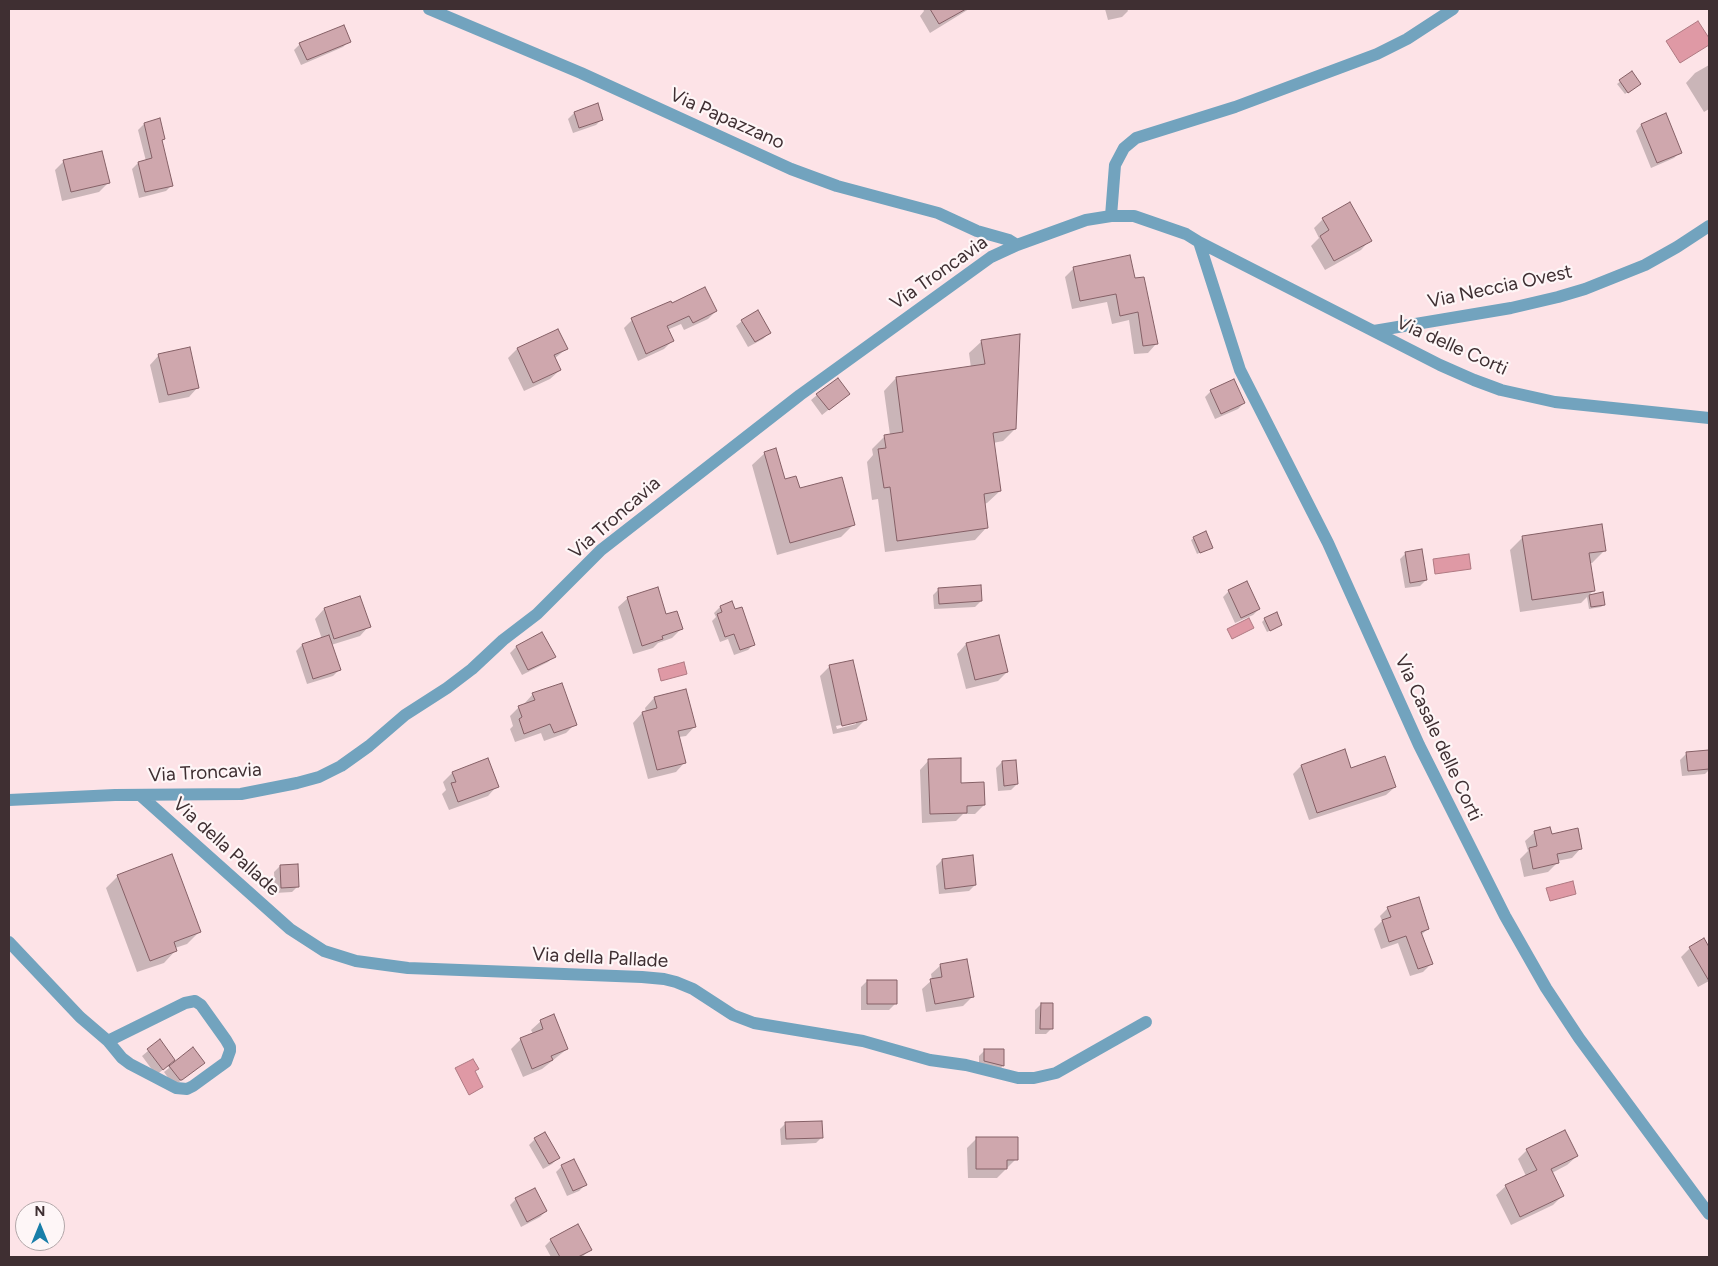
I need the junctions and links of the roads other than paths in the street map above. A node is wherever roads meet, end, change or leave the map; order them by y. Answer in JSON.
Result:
{"nodes":[{"id":1,"x":429,"y":9,"type":"edge"},
{"id":2,"x":1453,"y":9,"type":"edge"},
{"id":3,"x":1111,"y":216,"type":"junction"},
{"id":4,"x":1709,"y":226,"type":"edge"},
{"id":5,"x":1199,"y":242,"type":"junction"},
{"id":6,"x":1017,"y":245,"type":"junction"},
{"id":7,"x":1374,"y":330,"type":"junction"},
{"id":8,"x":1709,"y":418,"type":"edge"},
{"id":9,"x":140,"y":795,"type":"junction"},
{"id":10,"x":9,"y":800,"type":"edge"},
{"id":11,"x":9,"y":942,"type":"edge"},
{"id":12,"x":1146,"y":1022,"type":"dead end"},
{"id":13,"x":108,"y":1041,"type":"junction"},
{"id":14,"x":1709,"y":1214,"type":"edge"}],
"edges":[{"from":1,"to":6,"type":"street","name":"Via Papazzano"},
{"from":2,"to":3,"type":"street"},
{"from":3,"to":5,"type":"street","name":"Via Troncavia"},
{"from":3,"to":6,"type":"street","name":"Via Troncavia"},
{"from":4,"to":7,"type":"street","name":"Via Neccia Ovest"},
{"from":5,"to":7,"type":"street","name":"Via delle Corti"},
{"from":5,"to":14,"type":"street","name":"Via Casale delle Corti"},
{"from":6,"to":9,"type":"street","name":"Via Troncavia"},
{"from":7,"to":8,"type":"street","name":"Via delle Corti"},
{"from":9,"to":10,"type":"street","name":"Via Troncavia"},
{"from":9,"to":12,"type":"street","name":"Via della Pallade"},
{"from":11,"to":13,"type":"street"},
{"from":13,"to":13,"type":"street"}]}
